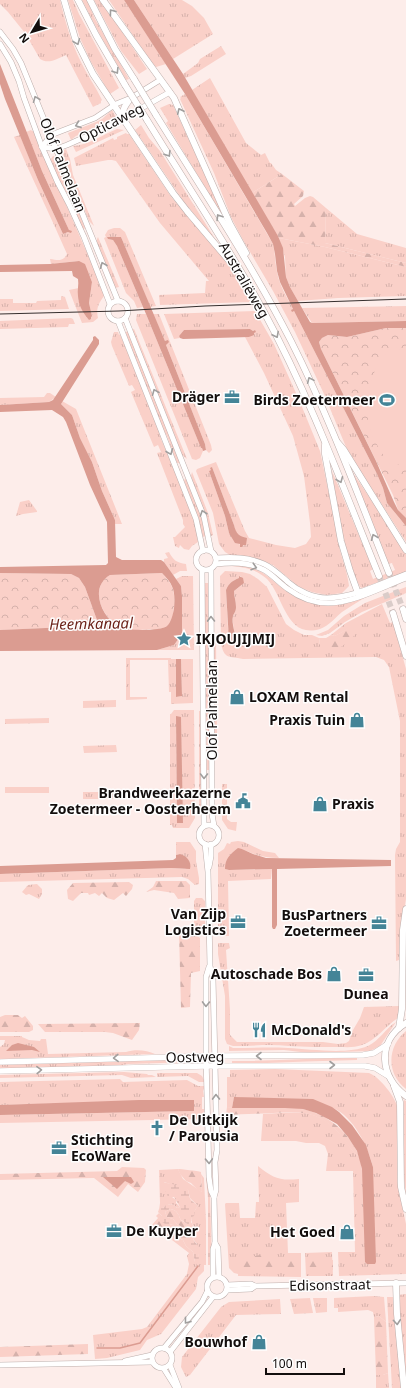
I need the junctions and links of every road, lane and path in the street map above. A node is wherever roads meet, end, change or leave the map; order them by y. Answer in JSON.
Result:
{"nodes":[{"id":1,"x":64,"y":0,"type":"edge"},
{"id":2,"x":78,"y":0,"type":"edge"},
{"id":3,"x":90,"y":0,"type":"edge"},
{"id":4,"x":103,"y":0,"type":"edge"},
{"id":5,"x":0,"y":32,"type":"edge"},
{"id":6,"x":0,"y":44,"type":"edge"},
{"id":7,"x":160,"y":80,"type":"junction"},
{"id":8,"x":170,"y":92,"type":"junction"},
{"id":9,"x":131,"y":98,"type":"junction"},
{"id":10,"x":114,"y":106,"type":"junction"},
{"id":11,"x":122,"y":119,"type":"junction"},
{"id":12,"x":51,"y":135,"type":"junction"},
{"id":13,"x":42,"y":147,"type":"junction"},
{"id":14,"x":56,"y":149,"type":"junction"},
{"id":15,"x":247,"y":262,"type":"junction"},
{"id":16,"x":244,"y":277,"type":"junction"},
{"id":17,"x":118,"y":301,"type":"junction"},
{"id":18,"x":110,"y":304,"type":"junction"},
{"id":19,"x":124,"y":318,"type":"junction"},
{"id":20,"x":118,"y":321,"type":"junction"},
{"id":21,"x":336,"y":441,"type":"junction"},
{"id":22,"x":326,"y":444,"type":"junction"},
{"id":23,"x":406,"y":550,"type":"edge"},
{"id":24,"x":203,"y":551,"type":"junction"},
{"id":25,"x":211,"y":551,"type":"junction"},
{"id":26,"x":216,"y":558,"type":"junction"},
{"id":27,"x":216,"y":564,"type":"junction"},
{"id":28,"x":202,"y":569,"type":"junction"},
{"id":29,"x":211,"y":570,"type":"junction"},
{"id":30,"x":389,"y":573,"type":"tunnel mouth"},
{"id":31,"x":406,"y":574,"type":"edge"},
{"id":32,"x":379,"y":576,"type":"tunnel mouth"},
{"id":33,"x":406,"y":578,"type":"edge"},
{"id":34,"x":359,"y":594,"type":"junction"},
{"id":35,"x":403,"y":609,"type":"dead end"},
{"id":36,"x":393,"y":613,"type":"tunnel mouth"},
{"id":37,"x":406,"y":619,"type":"edge"},
{"id":38,"x":406,"y":656,"type":"edge"},
{"id":39,"x":204,"y":826,"type":"junction"},
{"id":40,"x":214,"y":826,"type":"junction"},
{"id":41,"x":205,"y":844,"type":"junction"},
{"id":42,"x":211,"y":844,"type":"junction"},
{"id":43,"x":208,"y":872,"type":"junction"},
{"id":44,"x":406,"y":909,"type":"edge"},
{"id":45,"x":210,"y":966,"type":"junction"},
{"id":46,"x":406,"y":1023,"type":"edge"},
{"id":47,"x":399,"y":1028,"type":"junction"},
{"id":48,"x":388,"y":1044,"type":"junction"},
{"id":49,"x":206,"y":1056,"type":"junction"},
{"id":50,"x":215,"y":1056,"type":"junction"},
{"id":51,"x":0,"y":1062,"type":"edge"},
{"id":52,"x":206,"y":1066,"type":"junction"},
{"id":53,"x":215,"y":1066,"type":"junction"},
{"id":54,"x":0,"y":1071,"type":"edge"},
{"id":55,"x":388,"y":1076,"type":"junction"},
{"id":56,"x":394,"y":1086,"type":"junction"},
{"id":57,"x":406,"y":1096,"type":"edge"},
{"id":58,"x":214,"y":1197,"type":"junction"},
{"id":59,"x":406,"y":1209,"type":"edge"},
{"id":60,"x":215,"y":1243,"type":"junction"},
{"id":61,"x":213,"y":1277,"type":"junction"},
{"id":62,"x":219,"y":1277,"type":"junction"},
{"id":63,"x":396,"y":1283,"type":"junction"},
{"id":64,"x":406,"y":1283,"type":"edge"},
{"id":65,"x":227,"y":1287,"type":"junction"},
{"id":66,"x":207,"y":1292,"type":"junction"},
{"id":67,"x":213,"y":1297,"type":"junction"},
{"id":68,"x":164,"y":1348,"type":"junction"},
{"id":69,"x":170,"y":1352,"type":"junction"},
{"id":70,"x":152,"y":1355,"type":"junction"},
{"id":71,"x":124,"y":1362,"type":"junction"},
{"id":72,"x":152,"y":1362,"type":"junction"},
{"id":73,"x":0,"y":1365,"type":"edge"},
{"id":74,"x":170,"y":1365,"type":"junction"},
{"id":75,"x":164,"y":1369,"type":"junction"},
{"id":76,"x":176,"y":1388,"type":"edge"},
{"id":77,"x":179,"y":1388,"type":"edge"},
{"id":78,"x":404,"y":1388,"type":"edge"}],
"edges":[{"from":1,"to":10,"type":"main road","one_way":true},
{"from":2,"to":16,"type":"main road","name":"Australiëweg","one_way":true,"bridge":true},
{"from":15,"to":3,"type":"main road","name":"Australiëweg","one_way":true,"bridge":true},
{"from":7,"to":4,"type":"main road","one_way":true},
{"from":12,"to":5,"type":"street","name":"Olof Palmelaan","one_way":true},
{"from":6,"to":13,"type":"street","name":"Olof Palmelaan"},
{"from":7,"to":8,"type":"main road"},
{"from":7,"to":9,"type":"street","name":"Opticaweg"},
{"from":8,"to":11,"type":"street","name":"Opticaweg"},
{"from":15,"to":8,"type":"main road","one_way":true},
{"from":9,"to":10,"type":"street","name":"Opticaweg"},
{"from":9,"to":11,"type":"main road"},
{"from":10,"to":11,"type":"main road"},
{"from":10,"to":12,"type":"street","name":"Opticaweg","one_way":true},
{"from":11,"to":14,"type":"street","name":"Opticaweg"},
{"from":11,"to":16,"type":"main road"},
{"from":12,"to":13,"type":"street"},
{"from":12,"to":14,"type":"street","name":"Olof Palmelaan"},
{"from":13,"to":14,"type":"street"},
{"from":13,"to":18,"type":"street","name":"Olof Palmelaan"},
{"from":17,"to":14,"type":"street","name":"Olof Palmelaan","one_way":true},
{"from":21,"to":15,"type":"main road","name":"Australiëweg","one_way":true},
{"from":16,"to":22,"type":"main road","name":"Australiëweg","one_way":true},
{"from":17,"to":18,"type":"street"},
{"from":17,"to":19,"type":"street"},
{"from":18,"to":20,"type":"street"},
{"from":19,"to":20,"type":"street"},
{"from":25,"to":19,"type":"street","one_way":true},
{"from":20,"to":24,"type":"street","one_way":true},
{"from":21,"to":23,"type":"main road"},
{"from":30,"to":21,"type":"main road","name":"Australiëweg","one_way":true},
{"from":22,"to":32,"type":"main road","name":"Australiëweg","one_way":true},
{"from":22,"to":34,"type":"main road"},
{"from":24,"to":25,"type":"street"},
{"from":24,"to":28,"type":"street"},
{"from":25,"to":26,"type":"street"},
{"from":26,"to":27,"type":"street"},
{"from":26,"to":34,"type":"street"},
{"from":27,"to":29,"type":"street"},
{"from":27,"to":34,"type":"street","one_way":true},
{"from":28,"to":29,"type":"street"},
{"from":28,"to":39,"type":"street","name":"Olof Palmelaan","one_way":true},
{"from":40,"to":29,"type":"street","name":"Olof Palmelaan","one_way":true},
{"from":31,"to":34,"type":"street"},
{"from":33,"to":34,"type":"street"},
{"from":35,"to":37,"type":"main road"},
{"from":36,"to":38,"type":"main road"},
{"from":39,"to":40,"type":"street"},
{"from":39,"to":41,"type":"street"},
{"from":40,"to":42,"type":"street"},
{"from":41,"to":42,"type":"street"},
{"from":41,"to":43,"type":"street"},
{"from":42,"to":43,"type":"street"},
{"from":43,"to":45,"type":"street"},
{"from":44,"to":47,"type":"main road"},
{"from":45,"to":49,"type":"street","one_way":true},
{"from":45,"to":50,"type":"street"},
{"from":46,"to":47,"type":"main road"},
{"from":47,"to":48,"type":"main road"},
{"from":48,"to":50,"type":"main road","name":"Oostweg","one_way":true},
{"from":48,"to":55,"type":"main road"},
{"from":49,"to":50,"type":"main road","name":"Oostweg"},
{"from":49,"to":51,"type":"main road","name":"Oostweg","one_way":true},
{"from":49,"to":52,"type":"street"},
{"from":50,"to":53,"type":"street"},
{"from":52,"to":53,"type":"main road","name":"Oostweg"},
{"from":54,"to":52,"type":"main road","name":"Oostweg","one_way":true},
{"from":52,"to":58,"type":"street","one_way":true},
{"from":53,"to":55,"type":"main road","name":"Oostweg","one_way":true},
{"from":58,"to":53,"type":"street","one_way":true},
{"from":55,"to":56,"type":"main road"},
{"from":56,"to":57,"type":"main road"},
{"from":56,"to":59,"type":"main road"},
{"from":58,"to":60,"type":"street"},
{"from":60,"to":61,"type":"street"},
{"from":60,"to":62,"type":"street"},
{"from":61,"to":62,"type":"street"},
{"from":61,"to":66,"type":"street"},
{"from":62,"to":65,"type":"street"},
{"from":63,"to":64,"type":"street","name":"Edisonstraat"},
{"from":63,"to":65,"type":"street","name":"Edisonstraat"},
{"from":63,"to":78,"type":"main road","one_way":true},
{"from":65,"to":67,"type":"street"},
{"from":66,"to":67,"type":"street"},
{"from":66,"to":68,"type":"street","one_way":true},
{"from":67,"to":69,"type":"street"},
{"from":68,"to":69,"type":"street"},
{"from":68,"to":70,"type":"street"},
{"from":69,"to":74,"type":"street"},
{"from":70,"to":71,"type":"street"},
{"from":70,"to":72,"type":"street"},
{"from":71,"to":72,"type":"street"},
{"from":71,"to":73,"type":"street"},
{"from":72,"to":75,"type":"street"},
{"from":74,"to":75,"type":"street"},
{"from":74,"to":77,"type":"street"},
{"from":75,"to":76,"type":"street"}]}
